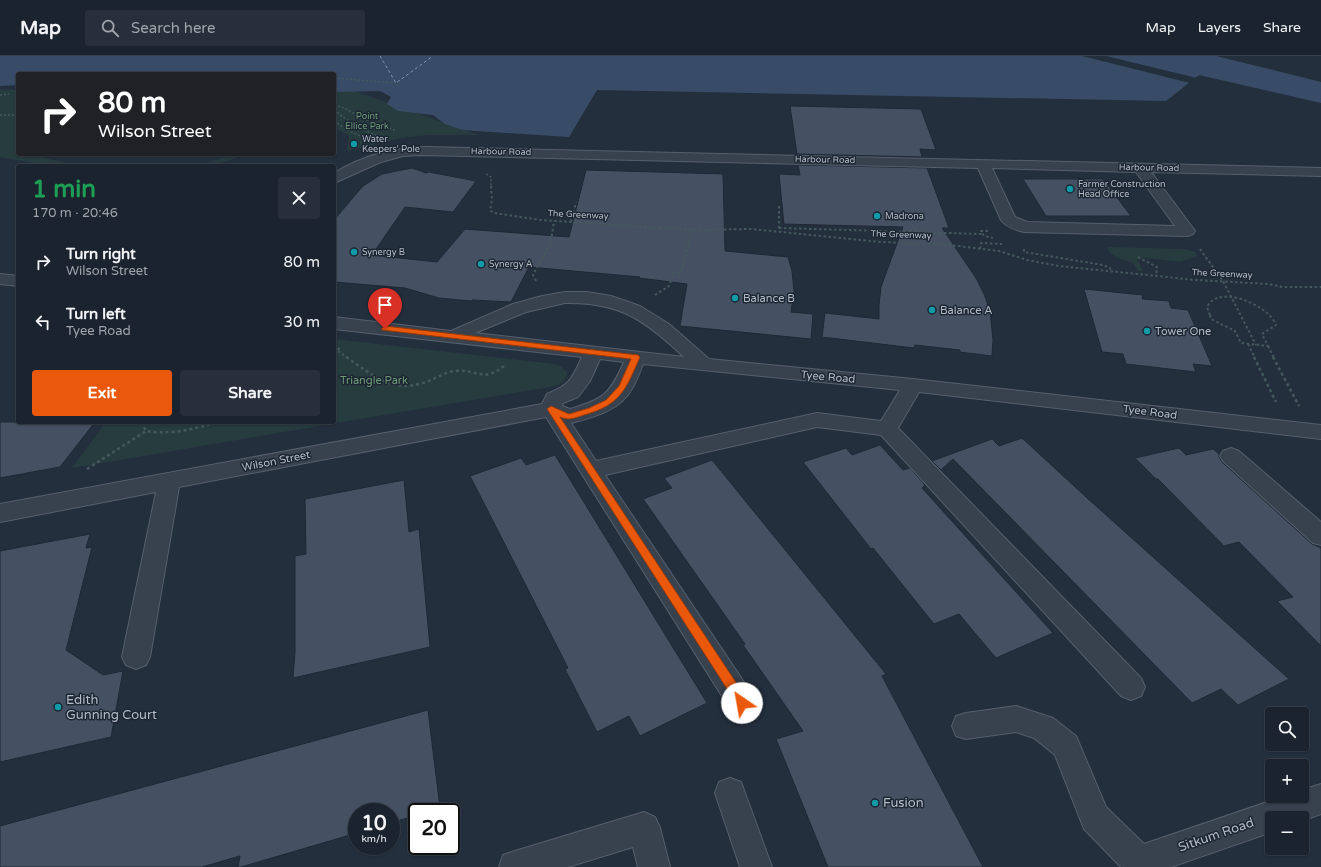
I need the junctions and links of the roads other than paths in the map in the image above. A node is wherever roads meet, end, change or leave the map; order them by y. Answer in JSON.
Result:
{"nodes":[{"id":1,"x":983,"y":164,"type":"junction"},
{"id":2,"x":1140,"y":168,"type":"junction"},
{"id":3,"x":1321,"y":172,"type":"edge"},
{"id":4,"x":336,"y":178,"type":"edge"},
{"id":5,"x":0,"y":279,"type":"edge"},
{"id":6,"x":16,"y":281,"type":"edge"},
{"id":7,"x":336,"y":323,"type":"edge"},
{"id":8,"x":454,"y":336,"type":"junction"},
{"id":9,"x":594,"y":352,"type":"junction"},
{"id":10,"x":636,"y":357,"type":"junction"},
{"id":11,"x":704,"y":365,"type":"junction"},
{"id":12,"x":913,"y":385,"type":"junction"},
{"id":13,"x":551,"y":409,"type":"junction"},
{"id":14,"x":887,"y":428,"type":"junction"},
{"id":15,"x":1317,"y":432,"type":"edge"},
{"id":16,"x":1231,"y":456,"type":"dead end"},
{"id":17,"x":590,"y":470,"type":"junction"},
{"id":18,"x":169,"y":481,"type":"junction"},
{"id":19,"x":0,"y":513,"type":"edge"},
{"id":20,"x":1321,"y":536,"type":"edge"},
{"id":21,"x":136,"y":657,"type":"dead end"},
{"id":22,"x":1132,"y":687,"type":"dead end"},
{"id":23,"x":742,"y":703,"type":"dead end"},
{"id":24,"x":966,"y":726,"type":"dead end"},
{"id":25,"x":730,"y":793,"type":"dead end"},
{"id":26,"x":1321,"y":799,"type":"edge"},
{"id":27,"x":1138,"y":865,"type":"edge"},
{"id":28,"x":515,"y":867,"type":"edge"},
{"id":29,"x":654,"y":867,"type":"edge"},
{"id":30,"x":756,"y":867,"type":"edge"}],
"edges":[{"from":1,"to":2,"type":"street","name":"Harbour Road"},
{"from":1,"to":2,"type":"street"},
{"from":1,"to":4,"type":"street","name":"Harbour Road"},
{"from":2,"to":3,"type":"street","name":"Harbour Road"},
{"from":5,"to":6,"type":"street"},
{"from":7,"to":8,"type":"street","name":"Tyee Road"},
{"from":8,"to":9,"type":"street","name":"Tyee Road"},
{"from":8,"to":11,"type":"street"},
{"from":9,"to":10,"type":"street","name":"Tyee Road"},
{"from":9,"to":13,"type":"street"},
{"from":10,"to":11,"type":"street","name":"Tyee Road"},
{"from":10,"to":13,"type":"street"},
{"from":11,"to":12,"type":"street","name":"Tyee Road"},
{"from":12,"to":14,"type":"street"},
{"from":12,"to":15,"type":"street","name":"Tyee Road"},
{"from":13,"to":17,"type":"street"},
{"from":13,"to":18,"type":"street","name":"Wilson Street"},
{"from":14,"to":17,"type":"street"},
{"from":14,"to":22,"type":"street"},
{"from":16,"to":20,"type":"street"},
{"from":17,"to":23,"type":"street"},
{"from":18,"to":19,"type":"street","name":"Wilson Street"},
{"from":18,"to":21,"type":"street"},
{"from":24,"to":27,"type":"street"},
{"from":25,"to":30,"type":"street"},
{"from":26,"to":27,"type":"street","name":"Sitkum Road"},
{"from":28,"to":29,"type":"street"}]}
